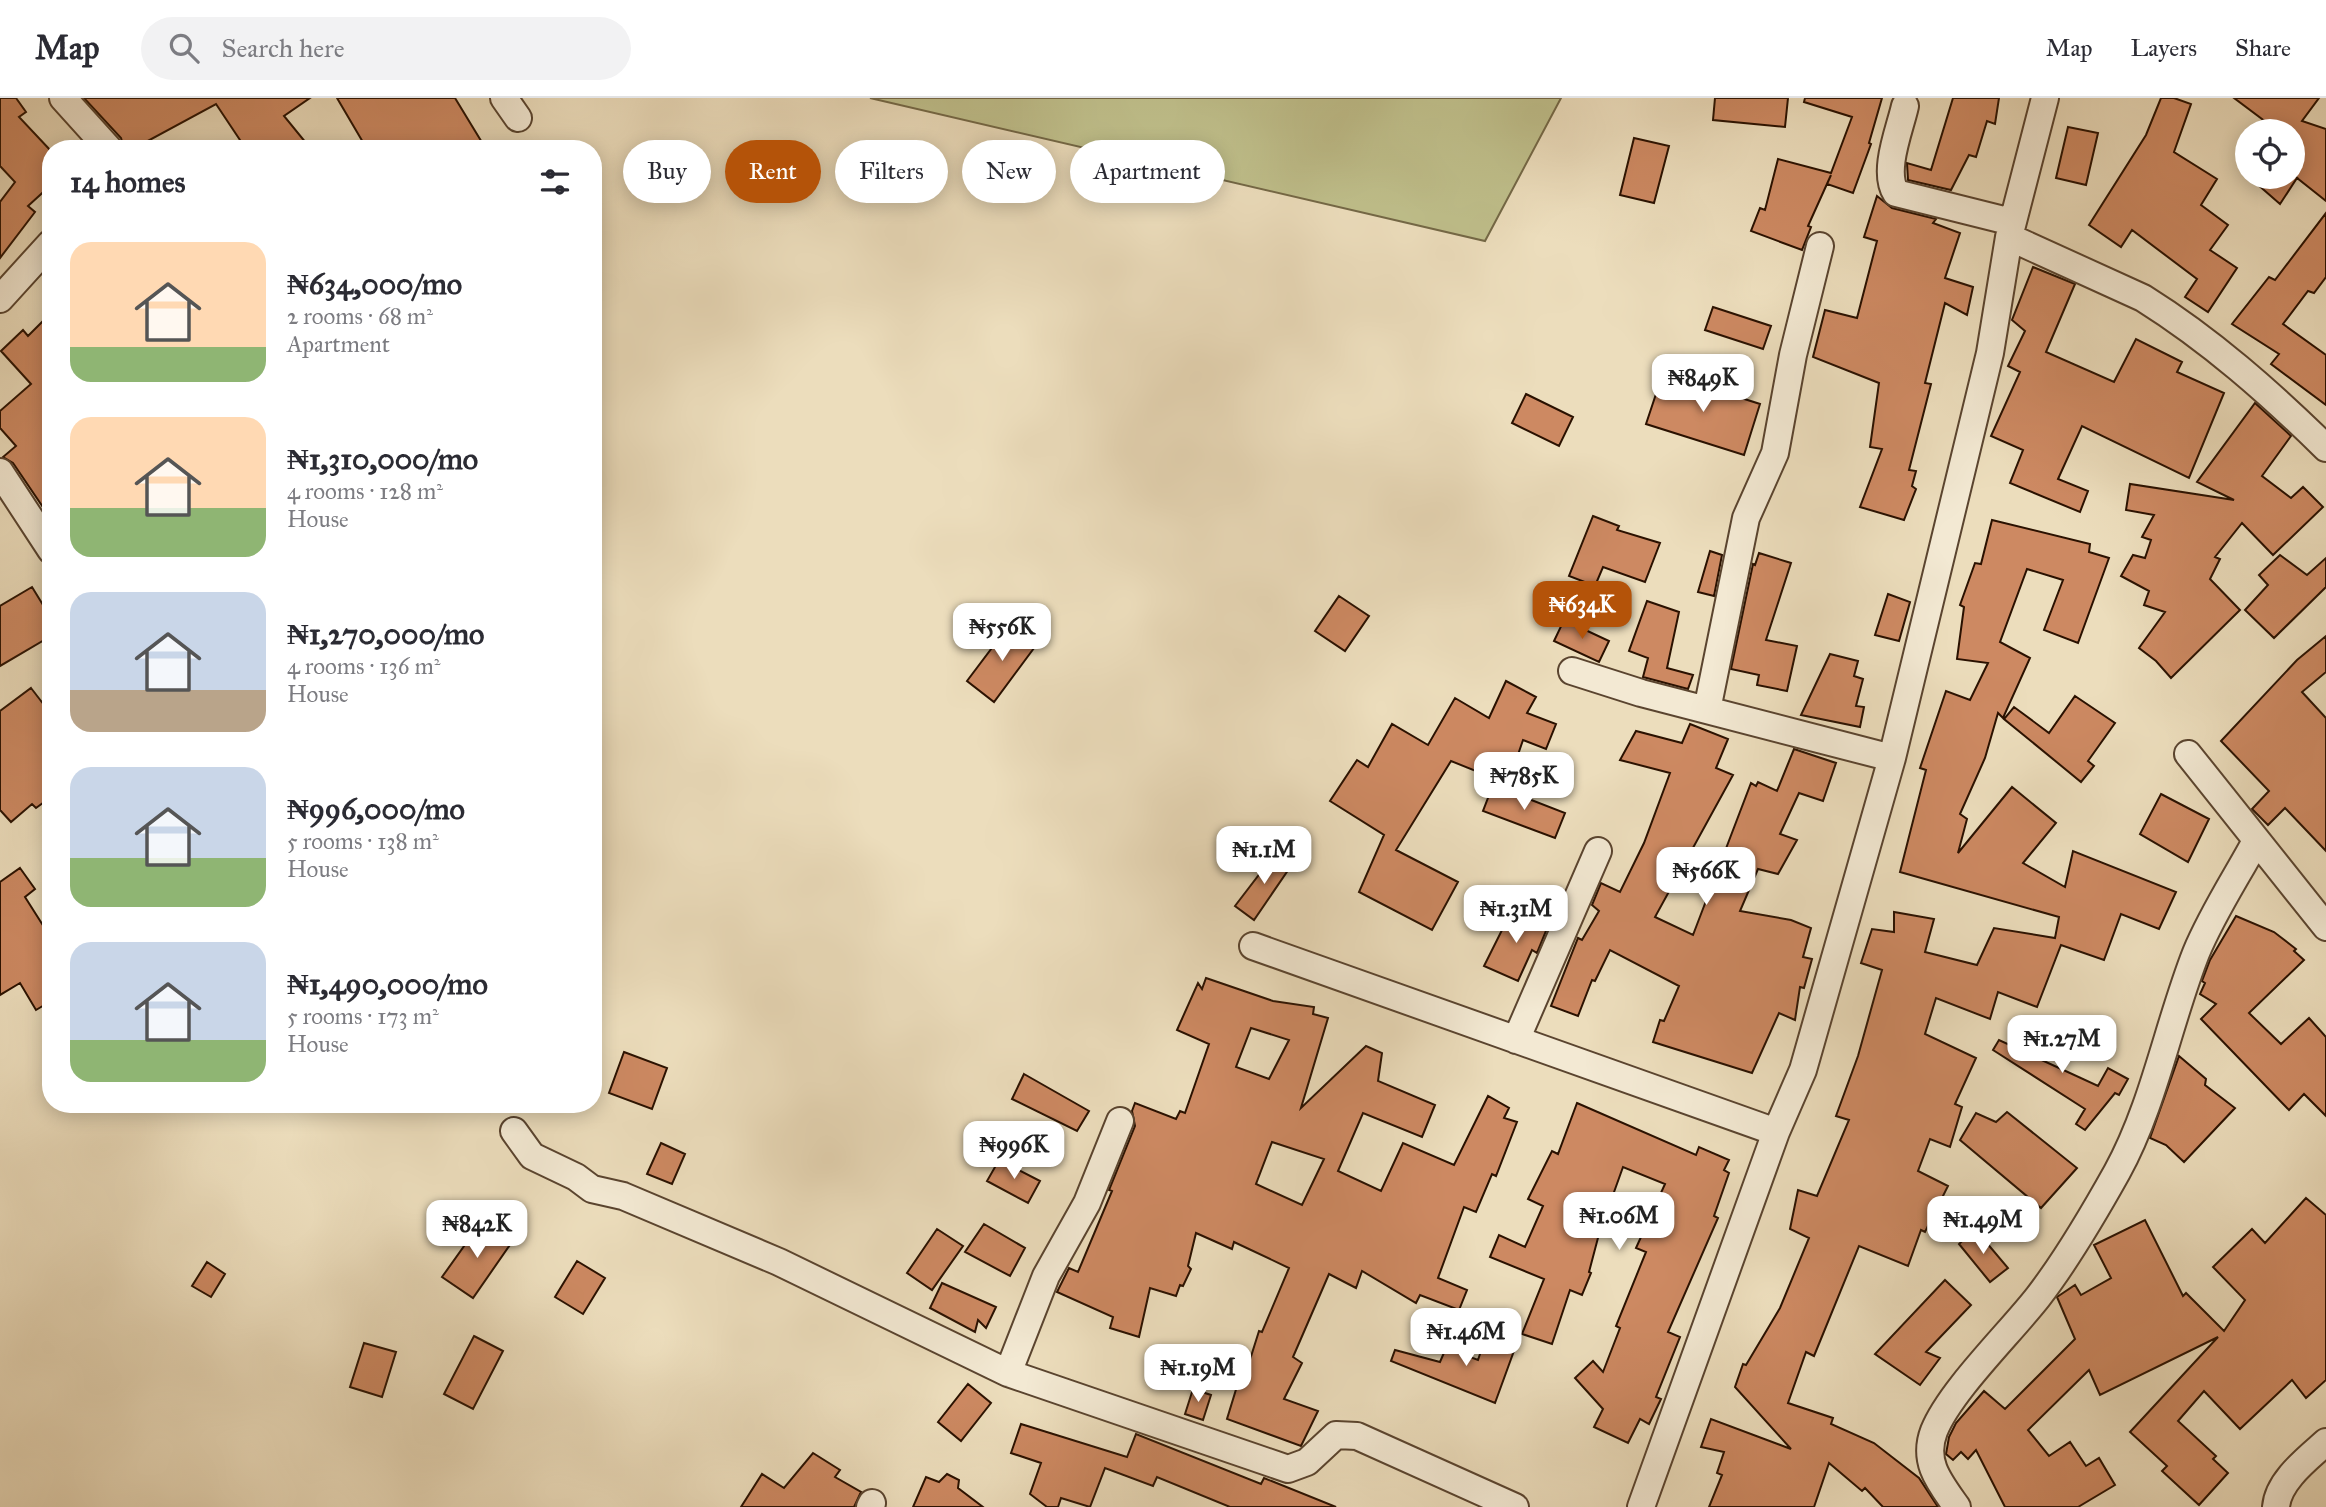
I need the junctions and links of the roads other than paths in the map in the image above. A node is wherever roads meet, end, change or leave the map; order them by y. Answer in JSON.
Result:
{"nodes":[{"id":1,"x":63,"y":98,"type":"edge"},
{"id":2,"x":2045,"y":98,"type":"edge"},
{"id":3,"x":1905,"y":106,"type":"dead end"},
{"id":4,"x":101,"y":140,"type":"edge"},
{"id":5,"x":2010,"y":229,"type":"junction"},
{"id":6,"x":1821,"y":246,"type":"dead end"},
{"id":7,"x":42,"y":253,"type":"edge"},
{"id":8,"x":0,"y":299,"type":"edge"},
{"id":9,"x":2326,"y":447,"type":"edge"},
{"id":10,"x":0,"y":472,"type":"edge"},
{"id":11,"x":42,"y":536,"type":"edge"},
{"id":12,"x":1572,"y":671,"type":"dead end"},
{"id":13,"x":1707,"y":710,"type":"junction"},
{"id":14,"x":2188,"y":754,"type":"dead end"},
{"id":15,"x":1892,"y":758,"type":"junction"},
{"id":16,"x":2256,"y":841,"type":"junction"},
{"id":17,"x":1598,"y":851,"type":"dead end"},
{"id":18,"x":2326,"y":927,"type":"edge"},
{"id":19,"x":1253,"y":946,"type":"dead end"},
{"id":20,"x":1516,"y":1040,"type":"junction"},
{"id":21,"x":1120,"y":1121,"type":"dead end"},
{"id":22,"x":514,"y":1130,"type":"dead end"},
{"id":23,"x":1776,"y":1132,"type":"junction"},
{"id":24,"x":1007,"y":1373,"type":"junction"},
{"id":25,"x":2326,"y":1442,"type":"edge"},
{"id":26,"x":1516,"y":1507,"type":"edge"},
{"id":27,"x":1641,"y":1507,"type":"edge"},
{"id":28,"x":1957,"y":1507,"type":"edge"},
{"id":29,"x":2276,"y":1507,"type":"edge"}],
"edges":[{"from":1,"to":4,"type":"street"},
{"from":2,"to":5,"type":"street"},
{"from":3,"to":5,"type":"street"},
{"from":5,"to":9,"type":"street"},
{"from":5,"to":15,"type":"street"},
{"from":6,"to":13,"type":"street"},
{"from":7,"to":8,"type":"street"},
{"from":10,"to":11,"type":"street"},
{"from":12,"to":13,"type":"street"},
{"from":13,"to":15,"type":"street"},
{"from":14,"to":16,"type":"street"},
{"from":15,"to":23,"type":"street"},
{"from":16,"to":18,"type":"street"},
{"from":16,"to":28,"type":"street"},
{"from":17,"to":20,"type":"street"},
{"from":19,"to":20,"type":"street"},
{"from":20,"to":23,"type":"street"},
{"from":21,"to":24,"type":"street"},
{"from":22,"to":24,"type":"street"},
{"from":23,"to":27,"type":"street"},
{"from":24,"to":26,"type":"street"},
{"from":25,"to":29,"type":"street"}]}
